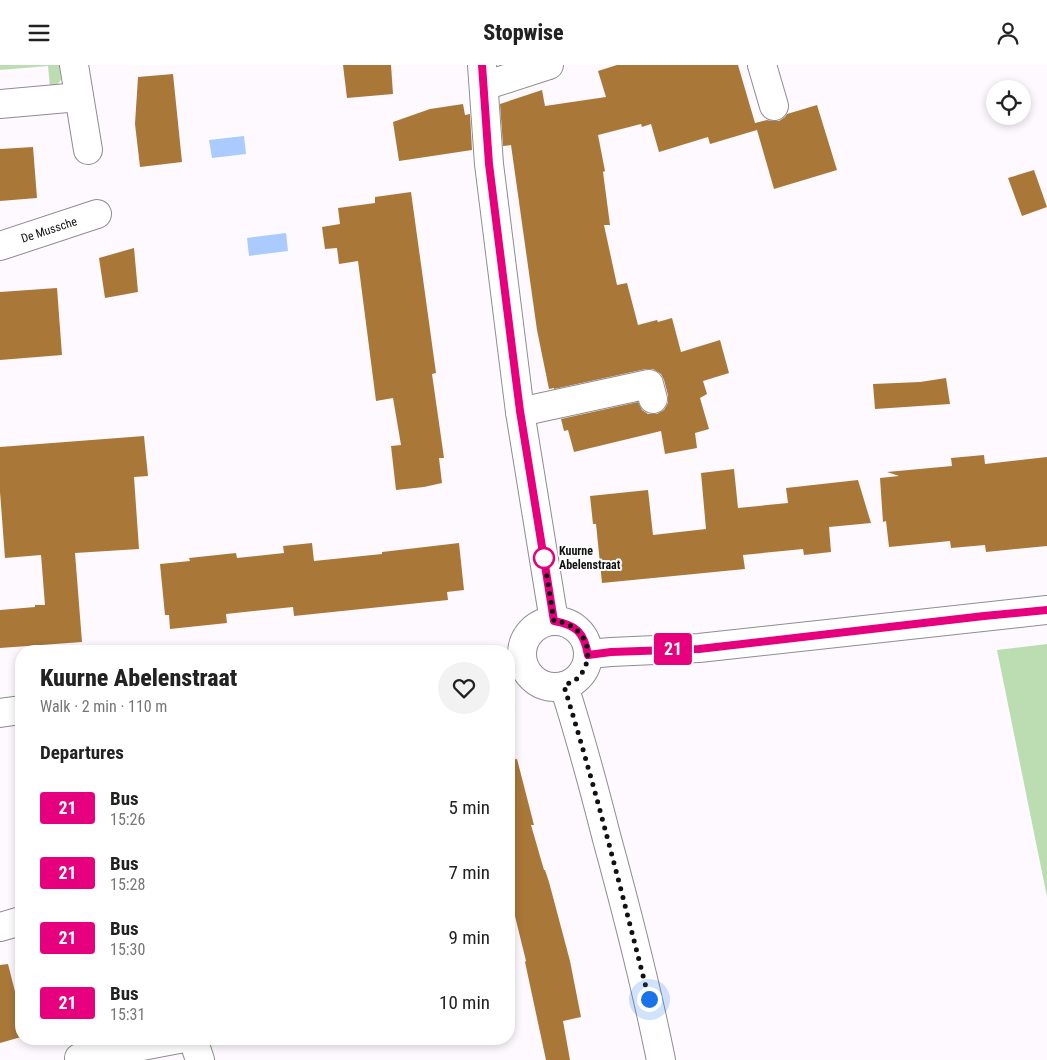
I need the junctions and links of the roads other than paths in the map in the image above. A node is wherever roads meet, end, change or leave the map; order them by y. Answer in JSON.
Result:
{"nodes":[{"id":1,"x":74,"y":65,"type":"edge"},
{"id":2,"x":549,"y":65,"type":"edge"},
{"id":3,"x":762,"y":65,"type":"edge"},
{"id":4,"x":483,"y":76,"type":"edge"},
{"id":5,"x":78,"y":97,"type":"junction"},
{"id":6,"x":0,"y":104,"type":"edge"},
{"id":7,"x":774,"y":106,"type":"dead end"},
{"id":8,"x":88,"y":150,"type":"dead end"},
{"id":9,"x":97,"y":214,"type":"dead end"},
{"id":10,"x":0,"y":246,"type":"edge"},
{"id":11,"x":653,"y":399,"type":"dead end"},
{"id":12,"x":520,"y":411,"type":"junction"},
{"id":13,"x":1047,"y":610,"type":"edge"},
{"id":14,"x":554,"y":621,"type":"junction"},
{"id":15,"x":588,"y":655,"type":"junction"},
{"id":16,"x":517,"y":666,"type":"edge"},
{"id":17,"x":564,"y":686,"type":"junction"},
{"id":18,"x":15,"y":711,"type":"edge"},
{"id":19,"x":0,"y":713,"type":"edge"},
{"id":20,"x":15,"y":923,"type":"edge"},
{"id":21,"x":0,"y":927,"type":"edge"},
{"id":22,"x":147,"y":1045,"type":"edge"},
{"id":23,"x":195,"y":1045,"type":"edge"},
{"id":24,"x":79,"y":1058,"type":"dead end"},
{"id":25,"x":200,"y":1060,"type":"edge"},
{"id":26,"x":661,"y":1060,"type":"edge"}],
"edges":[{"from":1,"to":5,"type":"street"},
{"from":2,"to":4,"type":"street"},
{"from":3,"to":7,"type":"street"},
{"from":4,"to":12,"type":"street"},
{"from":5,"to":6,"type":"street"},
{"from":5,"to":8,"type":"street"},
{"from":9,"to":10,"type":"street","name":"De Mussche"},
{"from":11,"to":12,"type":"street"},
{"from":12,"to":14,"type":"street"},
{"from":13,"to":15,"type":"street"},
{"from":14,"to":15,"type":"street"},
{"from":14,"to":16,"type":"street"},
{"from":15,"to":17,"type":"street"},
{"from":16,"to":17,"type":"street"},
{"from":17,"to":26,"type":"street"},
{"from":18,"to":19,"type":"street"},
{"from":20,"to":21,"type":"street"},
{"from":22,"to":24,"type":"street"},
{"from":23,"to":25,"type":"street"}]}
